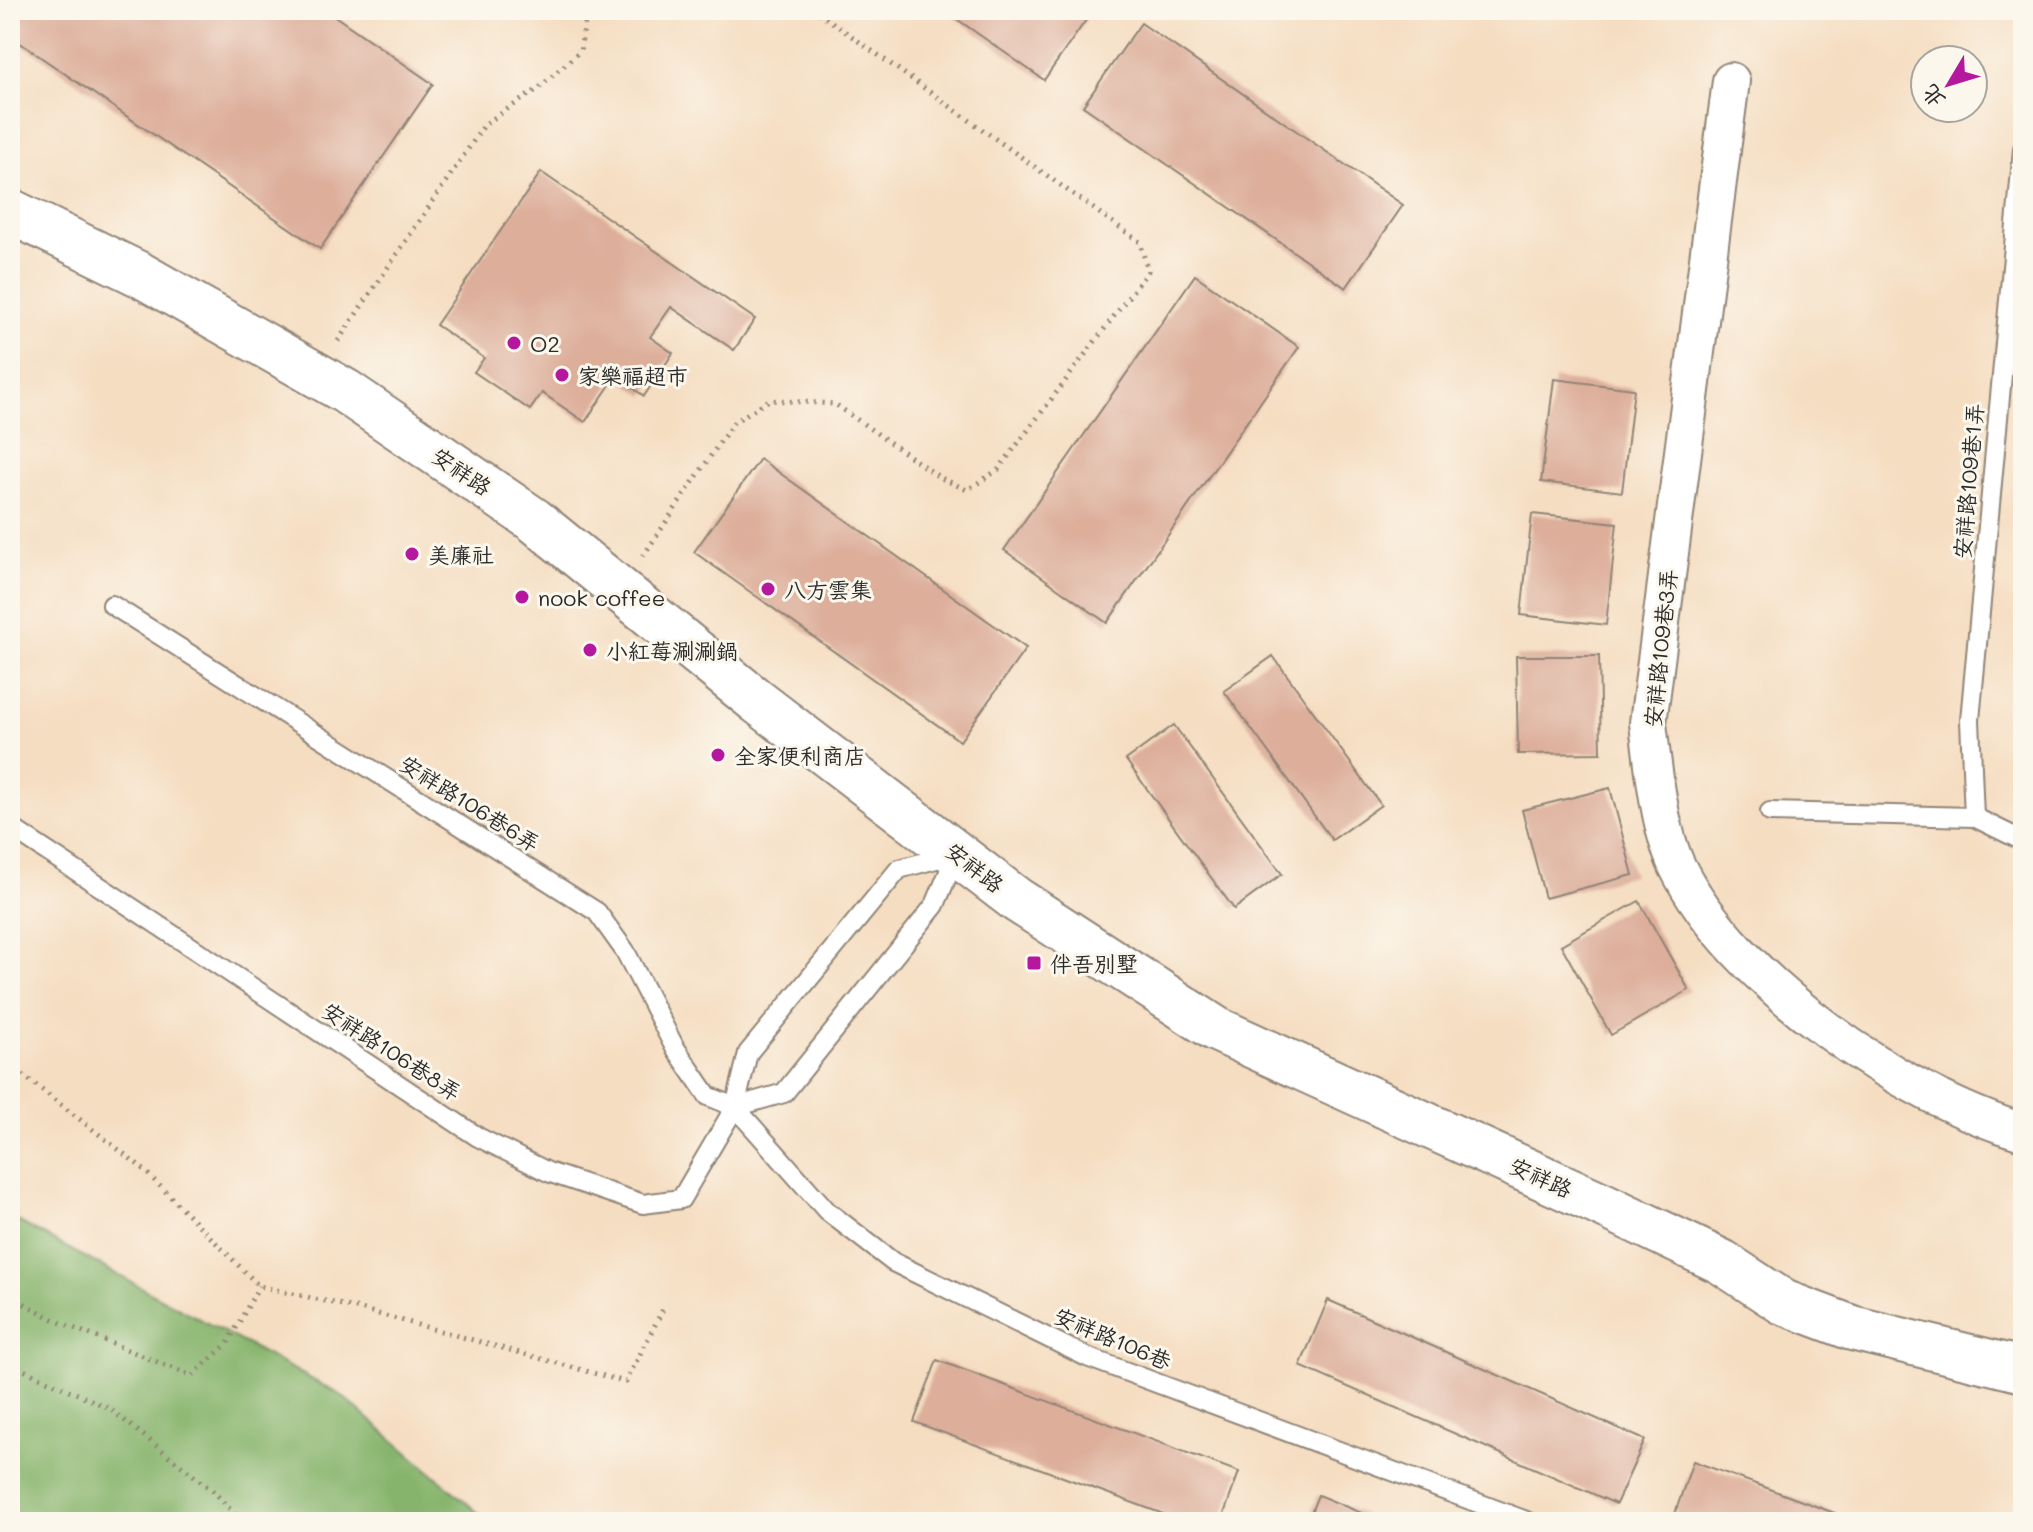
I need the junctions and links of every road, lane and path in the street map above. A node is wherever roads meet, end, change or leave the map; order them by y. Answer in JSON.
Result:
{"nodes":[{"id":1,"x":587,"y":10,"type":"edge"},
{"id":2,"x":815,"y":10,"type":"edge"},
{"id":3,"x":1731,"y":81,"type":"dead end"},
{"id":4,"x":2023,"y":149,"type":"edge"},
{"id":5,"x":10,"y":211,"type":"edge"},
{"id":6,"x":315,"y":375,"type":"junction"},
{"id":7,"x":620,"y":589,"type":"junction"},
{"id":8,"x":112,"y":605,"type":"dead end"},
{"id":9,"x":1770,"y":812,"type":"dead end"},
{"id":10,"x":1974,"y":817,"type":"junction"},
{"id":11,"x":10,"y":827,"type":"edge"},
{"id":12,"x":2023,"y":841,"type":"edge"},
{"id":13,"x":957,"y":853,"type":"junction"},
{"id":14,"x":10,"y":1065,"type":"edge"},
{"id":15,"x":735,"y":1107,"type":"junction"},
{"id":16,"x":2023,"y":1132,"type":"edge"},
{"id":17,"x":259,"y":1286,"type":"junction"},
{"id":18,"x":10,"y":1296,"type":"edge"},
{"id":19,"x":664,"y":1307,"type":"dead end"},
{"id":20,"x":10,"y":1364,"type":"edge"},
{"id":21,"x":2023,"y":1370,"type":"edge"},
{"id":22,"x":242,"y":1522,"type":"edge"},
{"id":23,"x":1529,"y":1522,"type":"edge"}],
"edges":[{"from":1,"to":6,"type":"path"},
{"from":2,"to":7,"type":"path"},
{"from":3,"to":16,"type":"street","name":"安祥路109巷3弄"},
{"from":4,"to":10,"type":"lane","name":"安祥路109巷1弄"},
{"from":5,"to":6,"type":"street","name":"安祥路"},
{"from":6,"to":7,"type":"street","name":"安祥路"},
{"from":7,"to":13,"type":"street","name":"安祥路"},
{"from":8,"to":15,"type":"lane","name":"安祥路106巷6弄"},
{"from":9,"to":10,"type":"lane"},
{"from":10,"to":12,"type":"lane"},
{"from":11,"to":15,"type":"lane","name":"安祥路106巷8弄"},
{"from":13,"to":15,"type":"lane"},
{"from":13,"to":15,"type":"lane"},
{"from":13,"to":21,"type":"street","name":"安祥路"},
{"from":14,"to":17,"type":"path"},
{"from":15,"to":23,"type":"lane","name":"安祥路106巷"},
{"from":17,"to":18,"type":"path"},
{"from":17,"to":19,"type":"path"},
{"from":20,"to":22,"type":"path"}]}
